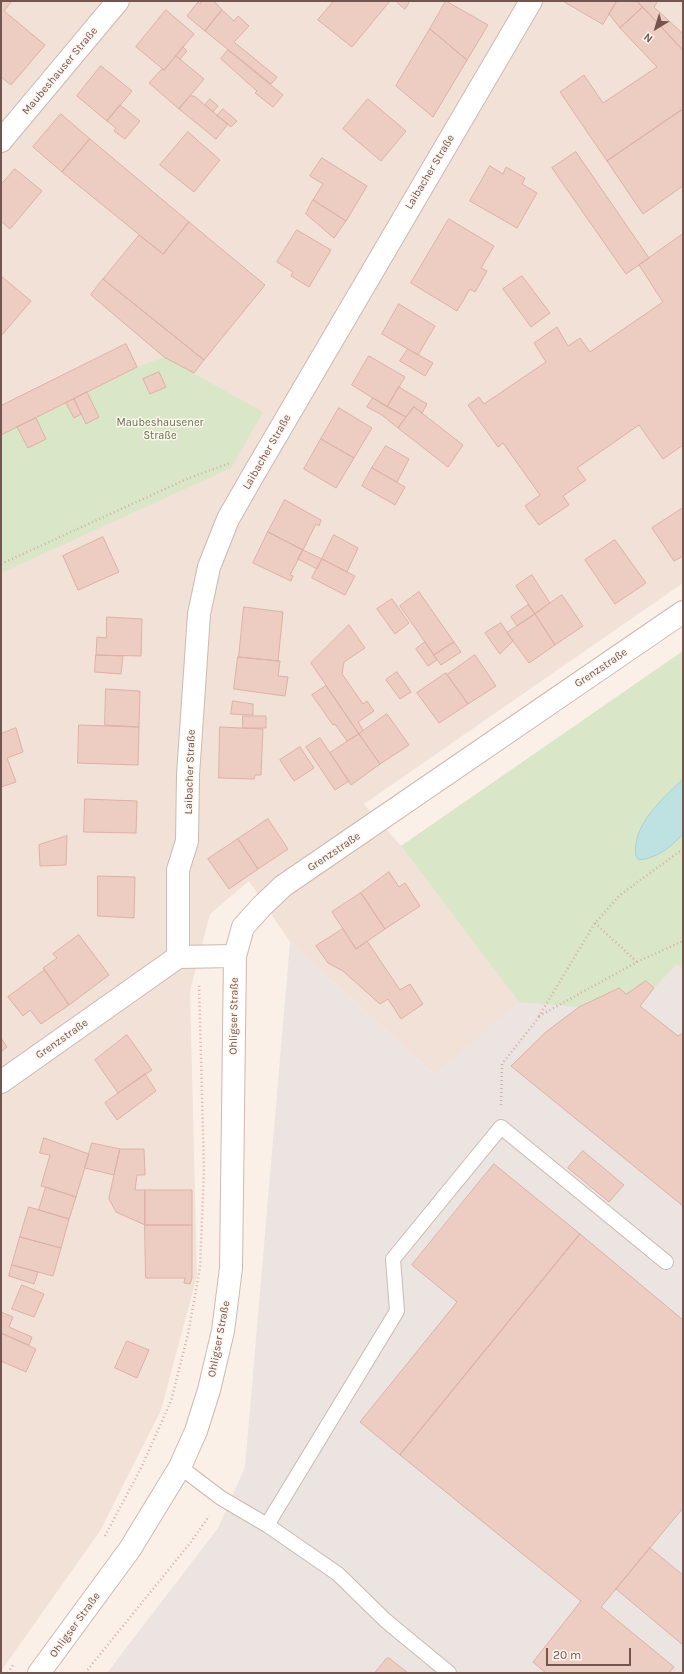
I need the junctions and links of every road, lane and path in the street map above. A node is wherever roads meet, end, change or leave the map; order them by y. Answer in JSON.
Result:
{"nodes":[{"id":1,"x":118,"y":1,"type":"edge"},
{"id":2,"x":530,"y":1,"type":"edge"},
{"id":3,"x":1,"y":141,"type":"edge"},
{"id":4,"x":258,"y":466,"type":"junction"},
{"id":5,"x":1,"y":564,"type":"edge"},
{"id":6,"x":683,"y":612,"type":"edge"},
{"id":7,"x":683,"y":849,"type":"edge"},
{"id":8,"x":595,"y":923,"type":"junction"},
{"id":9,"x":683,"y":941,"type":"edge"},
{"id":10,"x":235,"y":956,"type":"junction"},
{"id":11,"x":188,"y":957,"type":"junction"},
{"id":12,"x":637,"y":962,"type":"junction"},
{"id":13,"x":539,"y":1016,"type":"junction"},
{"id":14,"x":1,"y":1082,"type":"edge"},
{"id":15,"x":501,"y":1127,"type":"junction"},
{"id":16,"x":666,"y":1262,"type":"dead end"},
{"id":17,"x":180,"y":1467,"type":"junction"},
{"id":18,"x":221,"y":1498,"type":"junction"},
{"id":19,"x":267,"y":1525,"type":"junction"},
{"id":20,"x":101,"y":1543,"type":"dead end"},
{"id":21,"x":17,"y":1660,"type":"dead end"},
{"id":22,"x":8,"y":1673,"type":"edge"},
{"id":23,"x":39,"y":1673,"type":"edge"},
{"id":24,"x":85,"y":1673,"type":"edge"},
{"id":25,"x":449,"y":1673,"type":"edge"}],
"edges":[{"from":1,"to":3,"type":"street","name":"Maubeshauser Straße"},
{"from":2,"to":4,"type":"street","name":"Laibacher Straße"},
{"from":4,"to":5,"type":"path"},
{"from":4,"to":11,"type":"street","name":"Laibacher Straße"},
{"from":6,"to":10,"type":"street","name":"Grenzstraße"},
{"from":7,"to":8,"type":"path"},
{"from":8,"to":12,"type":"path"},
{"from":8,"to":13,"type":"path"},
{"from":9,"to":12,"type":"path"},
{"from":10,"to":11,"type":"street"},
{"from":10,"to":17,"type":"street","name":"Ohligser Straße"},
{"from":11,"to":14,"type":"street","name":"Grenzstraße"},
{"from":11,"to":20,"type":"path"},
{"from":12,"to":13,"type":"path"},
{"from":13,"to":15,"type":"path"},
{"from":15,"to":16,"type":"lane"},
{"from":15,"to":19,"type":"lane"},
{"from":17,"to":18,"type":"lane"},
{"from":17,"to":23,"type":"street","name":"Ohligser Straße"},
{"from":18,"to":19,"type":"lane"},
{"from":18,"to":24,"type":"path"},
{"from":19,"to":25,"type":"lane"},
{"from":21,"to":22,"type":"path"}]}
